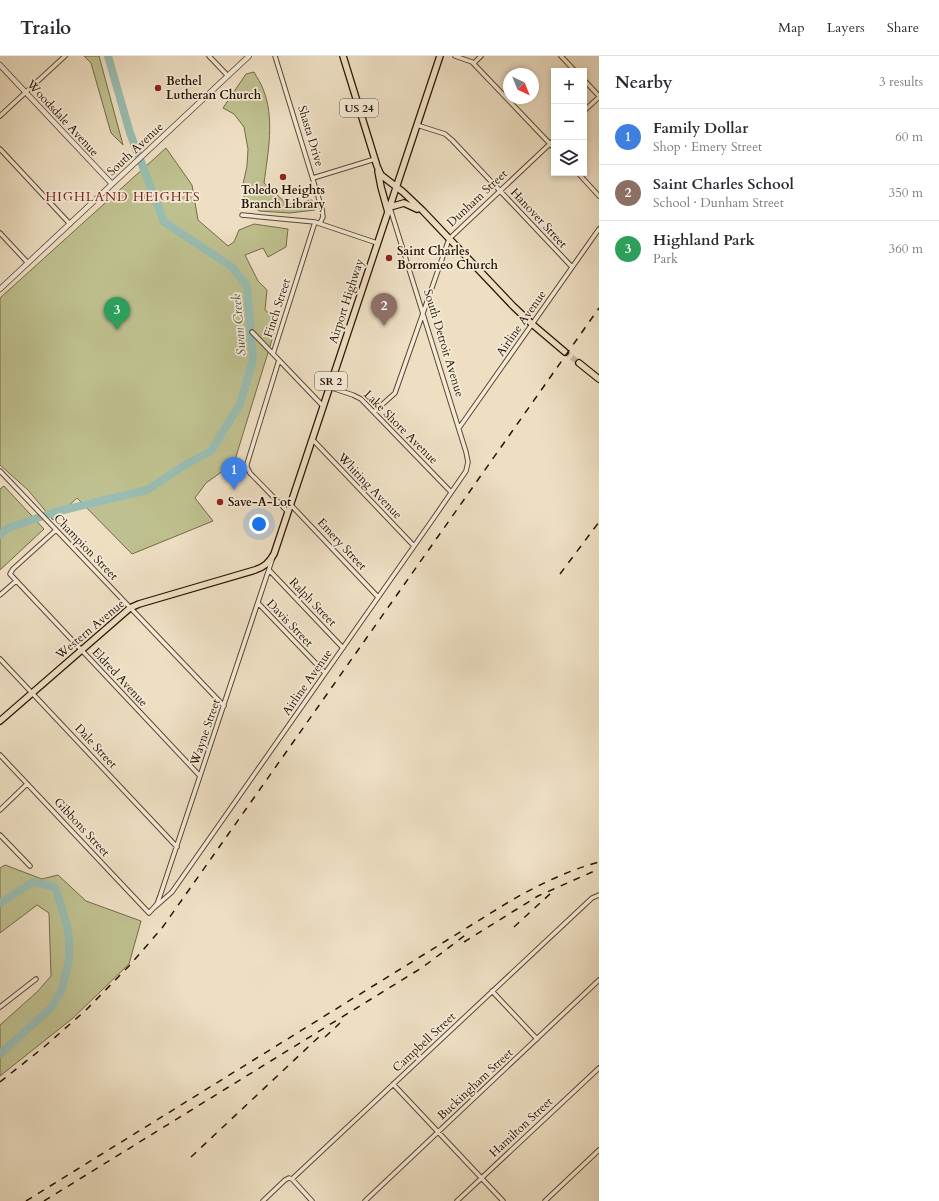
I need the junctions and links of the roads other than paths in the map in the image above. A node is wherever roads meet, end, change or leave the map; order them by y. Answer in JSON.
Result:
{"nodes":[{"id":1,"x":65,"y":56,"type":"edge"},
{"id":2,"x":209,"y":56,"type":"edge"},
{"id":3,"x":249,"y":56,"type":"edge"},
{"id":4,"x":275,"y":56,"type":"edge"},
{"id":5,"x":342,"y":56,"type":"edge"},
{"id":6,"x":440,"y":56,"type":"edge"},
{"id":7,"x":455,"y":56,"type":"edge"},
{"id":8,"x":482,"y":56,"type":"edge"},
{"id":9,"x":561,"y":56,"type":"edge"},
{"id":10,"x":474,"y":63,"type":"junction"},
{"id":11,"x":0,"y":65,"type":"edge"},
{"id":12,"x":572,"y":68,"type":"edge"},
{"id":13,"x":228,"y":76,"type":"junction"},
{"id":14,"x":587,"y":83,"type":"edge"},
{"id":15,"x":25,"y":92,"type":"junction"},
{"id":16,"x":599,"y":96,"type":"edge"},
{"id":17,"x":587,"y":108,"type":"edge"},
{"id":18,"x":0,"y":116,"type":"edge"},
{"id":19,"x":417,"y":125,"type":"junction"},
{"id":20,"x":550,"y":144,"type":"joint"},
{"id":21,"x":0,"y":149,"type":"edge"},
{"id":22,"x":375,"y":159,"type":"junction"},
{"id":23,"x":378,"y":169,"type":"junction"},
{"id":24,"x":581,"y":176,"type":"edge"},
{"id":25,"x":313,"y":178,"type":"junction"},
{"id":26,"x":112,"y":184,"type":"junction"},
{"id":27,"x":396,"y":187,"type":"junction"},
{"id":28,"x":500,"y":190,"type":"junction"},
{"id":29,"x":599,"y":196,"type":"edge"},
{"id":30,"x":389,"y":210,"type":"junction"},
{"id":31,"x":423,"y":211,"type":"junction"},
{"id":32,"x":242,"y":215,"type":"dead end"},
{"id":33,"x":315,"y":222,"type":"junction"},
{"id":34,"x":320,"y":223,"type":"junction"},
{"id":35,"x":70,"y":224,"type":"junction"},
{"id":36,"x":599,"y":229,"type":"edge"},
{"id":37,"x":0,"y":233,"type":"edge"},
{"id":38,"x":449,"y":239,"type":"junction"},
{"id":39,"x":377,"y":243,"type":"junction"},
{"id":40,"x":28,"y":263,"type":"junction"},
{"id":41,"x":572,"y":267,"type":"junction"},
{"id":42,"x":0,"y":289,"type":"edge"},
{"id":43,"x":422,"y":312,"type":"junction"},
{"id":44,"x":532,"y":324,"type":"junction"},
{"id":45,"x":252,"y":332,"type":"dead end"},
{"id":46,"x":565,"y":352,"type":"tunnel mouth"},
{"id":47,"x":272,"y":354,"type":"junction"},
{"id":48,"x":279,"y":360,"type":"junction"},
{"id":49,"x":579,"y":363,"type":"tunnel mouth"},
{"id":50,"x":599,"y":379,"type":"edge"},
{"id":51,"x":329,"y":387,"type":"junction"},
{"id":52,"x":323,"y":406,"type":"junction"},
{"id":53,"x":374,"y":412,"type":"junction"},
{"id":54,"x":459,"y":428,"type":"junction"},
{"id":55,"x":312,"y":439,"type":"junction"},
{"id":56,"x":468,"y":462,"type":"joint"},
{"id":57,"x":0,"y":471,"type":"edge"},
{"id":58,"x":451,"y":492,"type":"junction"},
{"id":59,"x":290,"y":504,"type":"junction"},
{"id":60,"x":288,"y":512,"type":"junction"},
{"id":61,"x":56,"y":530,"type":"junction"},
{"id":62,"x":414,"y":546,"type":"junction"},
{"id":63,"x":274,"y":554,"type":"junction"},
{"id":64,"x":269,"y":570,"type":"junction"},
{"id":65,"x":16,"y":580,"type":"junction"},
{"id":66,"x":0,"y":595,"type":"edge"},
{"id":67,"x":378,"y":597,"type":"junction"},
{"id":68,"x":258,"y":603,"type":"junction"},
{"id":69,"x":130,"y":608,"type":"junction"},
{"id":70,"x":343,"y":648,"type":"junction"},
{"id":71,"x":81,"y":650,"type":"junction"},
{"id":72,"x":0,"y":659,"type":"edge"},
{"id":73,"x":325,"y":673,"type":"junction"},
{"id":74,"x":32,"y":693,"type":"junction"},
{"id":75,"x":224,"y":706,"type":"junction"},
{"id":76,"x":0,"y":721,"type":"edge"},
{"id":77,"x":0,"y":755,"type":"edge"},
{"id":78,"x":200,"y":776,"type":"junction"},
{"id":79,"x":27,"y":784,"type":"junction"},
{"id":80,"x":0,"y":810,"type":"edge"},
{"id":81,"x":0,"y":835,"type":"edge"},
{"id":82,"x":177,"y":847,"type":"junction"},
{"id":83,"x":30,"y":866,"type":"dead end"},
{"id":84,"x":599,"y":895,"type":"edge"},
{"id":85,"x":155,"y":907,"type":"junction"},
{"id":86,"x":150,"y":913,"type":"joint"},
{"id":87,"x":36,"y":979,"type":"dead end"},
{"id":88,"x":599,"y":980,"type":"edge"},
{"id":89,"x":492,"y":991,"type":"junction"},
{"id":90,"x":0,"y":1007,"type":"edge"},
{"id":91,"x":537,"y":1039,"type":"junction"},
{"id":92,"x":599,"y":1068,"type":"edge"},
{"id":93,"x":393,"y":1084,"type":"junction"},
{"id":94,"x":438,"y":1132,"type":"junction"},
{"id":95,"x":599,"y":1150,"type":"edge"},
{"id":96,"x":482,"y":1178,"type":"junction"},
{"id":97,"x":292,"y":1179,"type":"junction"},
{"id":98,"x":263,"y":1201,"type":"edge"},
{"id":99,"x":312,"y":1201,"type":"edge"},
{"id":100,"x":365,"y":1201,"type":"edge"},
{"id":101,"x":457,"y":1201,"type":"edge"},
{"id":102,"x":503,"y":1201,"type":"edge"},
{"id":103,"x":545,"y":1201,"type":"edge"}],
"edges":[{"from":1,"to":15,"type":"street"},
{"from":2,"to":13,"type":"street"},
{"from":3,"to":13,"type":"street","name":"South Avenue"},
{"from":4,"to":25,"type":"street","name":"Shasta Drive"},
{"from":5,"to":22,"type":"main road","number":"US 24"},
{"from":6,"to":19,"type":"main road","name":"Airport Highway","number":"SR 2"},
{"from":7,"to":10,"type":"street"},
{"from":8,"to":10,"type":"street"},
{"from":9,"to":12,"type":"street"},
{"from":10,"to":20,"type":"street"},
{"from":11,"to":15,"type":"street","name":"Woodsdale Avenue"},
{"from":13,"to":26,"type":"street","name":"South Avenue"},
{"from":14,"to":16,"type":"street"},
{"from":15,"to":18,"type":"street"},
{"from":15,"to":26,"type":"street","name":"Woodsdale Avenue"},
{"from":16,"to":17,"type":"street"},
{"from":19,"to":27,"type":"main road","name":"Airport Highway","number":"SR 2"},
{"from":19,"to":28,"type":"street","name":"Hanover Street"},
{"from":20,"to":28,"type":"street","name":"Dunham Street"},
{"from":21,"to":35,"type":"street"},
{"from":22,"to":23,"type":"main road","number":"US 24"},
{"from":22,"to":25,"type":"street"},
{"from":23,"to":27,"type":"main road","number":"US 24"},
{"from":23,"to":30,"type":"main road"},
{"from":24,"to":29,"type":"street"},
{"from":25,"to":34,"type":"street","name":"Shasta Drive"},
{"from":26,"to":35,"type":"street","name":"South Avenue"},
{"from":27,"to":30,"type":"main road","name":"Airport Highway","number":"SR 2"},
{"from":27,"to":31,"type":"main road","number":"US 24"},
{"from":28,"to":38,"type":"street","name":"Dunham Street"},
{"from":28,"to":41,"type":"street","name":"Hanover Street"},
{"from":30,"to":31,"type":"main road"},
{"from":30,"to":39,"type":"main road","name":"Airport Highway","number":"SR 2"},
{"from":30,"to":43,"type":"street","name":"South Detroit Avenue"},
{"from":31,"to":38,"type":"main road","number":"US 24"},
{"from":32,"to":33,"type":"street"},
{"from":33,"to":34,"type":"street"},
{"from":33,"to":47,"type":"street","name":"Finch Street"},
{"from":34,"to":39,"type":"street"},
{"from":35,"to":40,"type":"street","name":"South Avenue"},
{"from":36,"to":41,"type":"street","name":"Airline Avenue"},
{"from":37,"to":40,"type":"street"},
{"from":38,"to":43,"type":"street","name":"Dunham Street"},
{"from":38,"to":44,"type":"main road","number":"US 24"},
{"from":39,"to":51,"type":"main road","name":"Airport Highway","number":"SR 2"},
{"from":40,"to":42,"type":"street","name":"South Avenue"},
{"from":41,"to":44,"type":"street","name":"Airline Avenue"},
{"from":43,"to":53,"type":"street","name":"Dunham Street"},
{"from":43,"to":54,"type":"street","name":"South Detroit Avenue"},
{"from":44,"to":46,"type":"main road","number":"US 24"},
{"from":44,"to":54,"type":"street","name":"Airline Avenue"},
{"from":45,"to":47,"type":"street"},
{"from":47,"to":48,"type":"street","name":"Finch Street"},
{"from":48,"to":52,"type":"street","name":"Finch Street"},
{"from":48,"to":60,"type":"street"},
{"from":49,"to":50,"type":"main road"},
{"from":51,"to":52,"type":"main road","name":"Airport Highway","number":"SR 2"},
{"from":51,"to":53,"type":"street","name":"Lake Shore Avenue"},
{"from":52,"to":55,"type":"main road","name":"Airport Highway","number":"SR 2"},
{"from":53,"to":58,"type":"street","name":"Lake Shore Avenue"},
{"from":54,"to":56,"type":"street","name":"South Detroit Avenue"},
{"from":55,"to":59,"type":"main road","name":"Airport Highway","number":"SR 2"},
{"from":55,"to":62,"type":"street","name":"Whiting Avenue"},
{"from":56,"to":58,"type":"street","name":"Airline Avenue"},
{"from":57,"to":61,"type":"street","name":"Champion Street"},
{"from":58,"to":62,"type":"street","name":"Airline Avenue"},
{"from":59,"to":60,"type":"main road","name":"Airport Highway","number":"SR 2"},
{"from":59,"to":67,"type":"street","name":"Emery Street"},
{"from":60,"to":63,"type":"main road","name":"Airport Highway","number":"SR 2"},
{"from":61,"to":65,"type":"street","name":"Eldred Avenue"},
{"from":61,"to":69,"type":"street","name":"Champion Street"},
{"from":62,"to":67,"type":"street","name":"Airline Avenue"},
{"from":63,"to":64,"type":"street","name":"Wayne Street"},
{"from":63,"to":69,"type":"main road","name":"Western Avenue","number":"SR 2"},
{"from":64,"to":68,"type":"street","name":"Wayne Street"},
{"from":64,"to":70,"type":"street","name":"Ralph Street"},
{"from":65,"to":66,"type":"street"},
{"from":65,"to":71,"type":"street","name":"Eldred Avenue"},
{"from":67,"to":70,"type":"street","name":"Airline Avenue"},
{"from":68,"to":73,"type":"street","name":"Davis Street"},
{"from":68,"to":75,"type":"street","name":"Wayne Street"},
{"from":69,"to":71,"type":"main road","name":"Western Avenue","number":"SR 2"},
{"from":69,"to":75,"type":"street","name":"Champion Street"},
{"from":70,"to":73,"type":"street","name":"Airline Avenue"},
{"from":71,"to":74,"type":"main road","name":"Western Avenue","number":"SR 2"},
{"from":71,"to":78,"type":"street","name":"Eldred Avenue"},
{"from":72,"to":74,"type":"street","name":"Dale Street"},
{"from":73,"to":85,"type":"street","name":"Airline Avenue"},
{"from":74,"to":76,"type":"main road","name":"Western Avenue","number":"SR 2"},
{"from":74,"to":82,"type":"street","name":"Dale Street"},
{"from":75,"to":78,"type":"street","name":"Wayne Street"},
{"from":77,"to":79,"type":"street","name":"Gibbons Street"},
{"from":78,"to":82,"type":"street","name":"Wayne Street"},
{"from":79,"to":80,"type":"street"},
{"from":79,"to":86,"type":"street","name":"Gibbons Street"},
{"from":81,"to":83,"type":"street"},
{"from":82,"to":85,"type":"street","name":"Wayne Street"},
{"from":84,"to":89,"type":"street","name":"Campbell Street"},
{"from":85,"to":86,"type":"street","name":"Wayne Street"},
{"from":87,"to":90,"type":"street"},
{"from":88,"to":91,"type":"street","name":"Buckingham Street"},
{"from":89,"to":91,"type":"street"},
{"from":89,"to":93,"type":"street","name":"Campbell Street"},
{"from":91,"to":94,"type":"street","name":"Buckingham Street"},
{"from":92,"to":96,"type":"street","name":"Hamilton Street"},
{"from":93,"to":94,"type":"street"},
{"from":93,"to":97,"type":"street","name":"Campbell Street"},
{"from":94,"to":96,"type":"street"},
{"from":94,"to":100,"type":"street","name":"Buckingham Street"},
{"from":95,"to":103,"type":"street"},
{"from":96,"to":101,"type":"street","name":"Hamilton Street"},
{"from":96,"to":102,"type":"street"},
{"from":97,"to":98,"type":"street","name":"Campbell Street"},
{"from":97,"to":99,"type":"street"}]}
